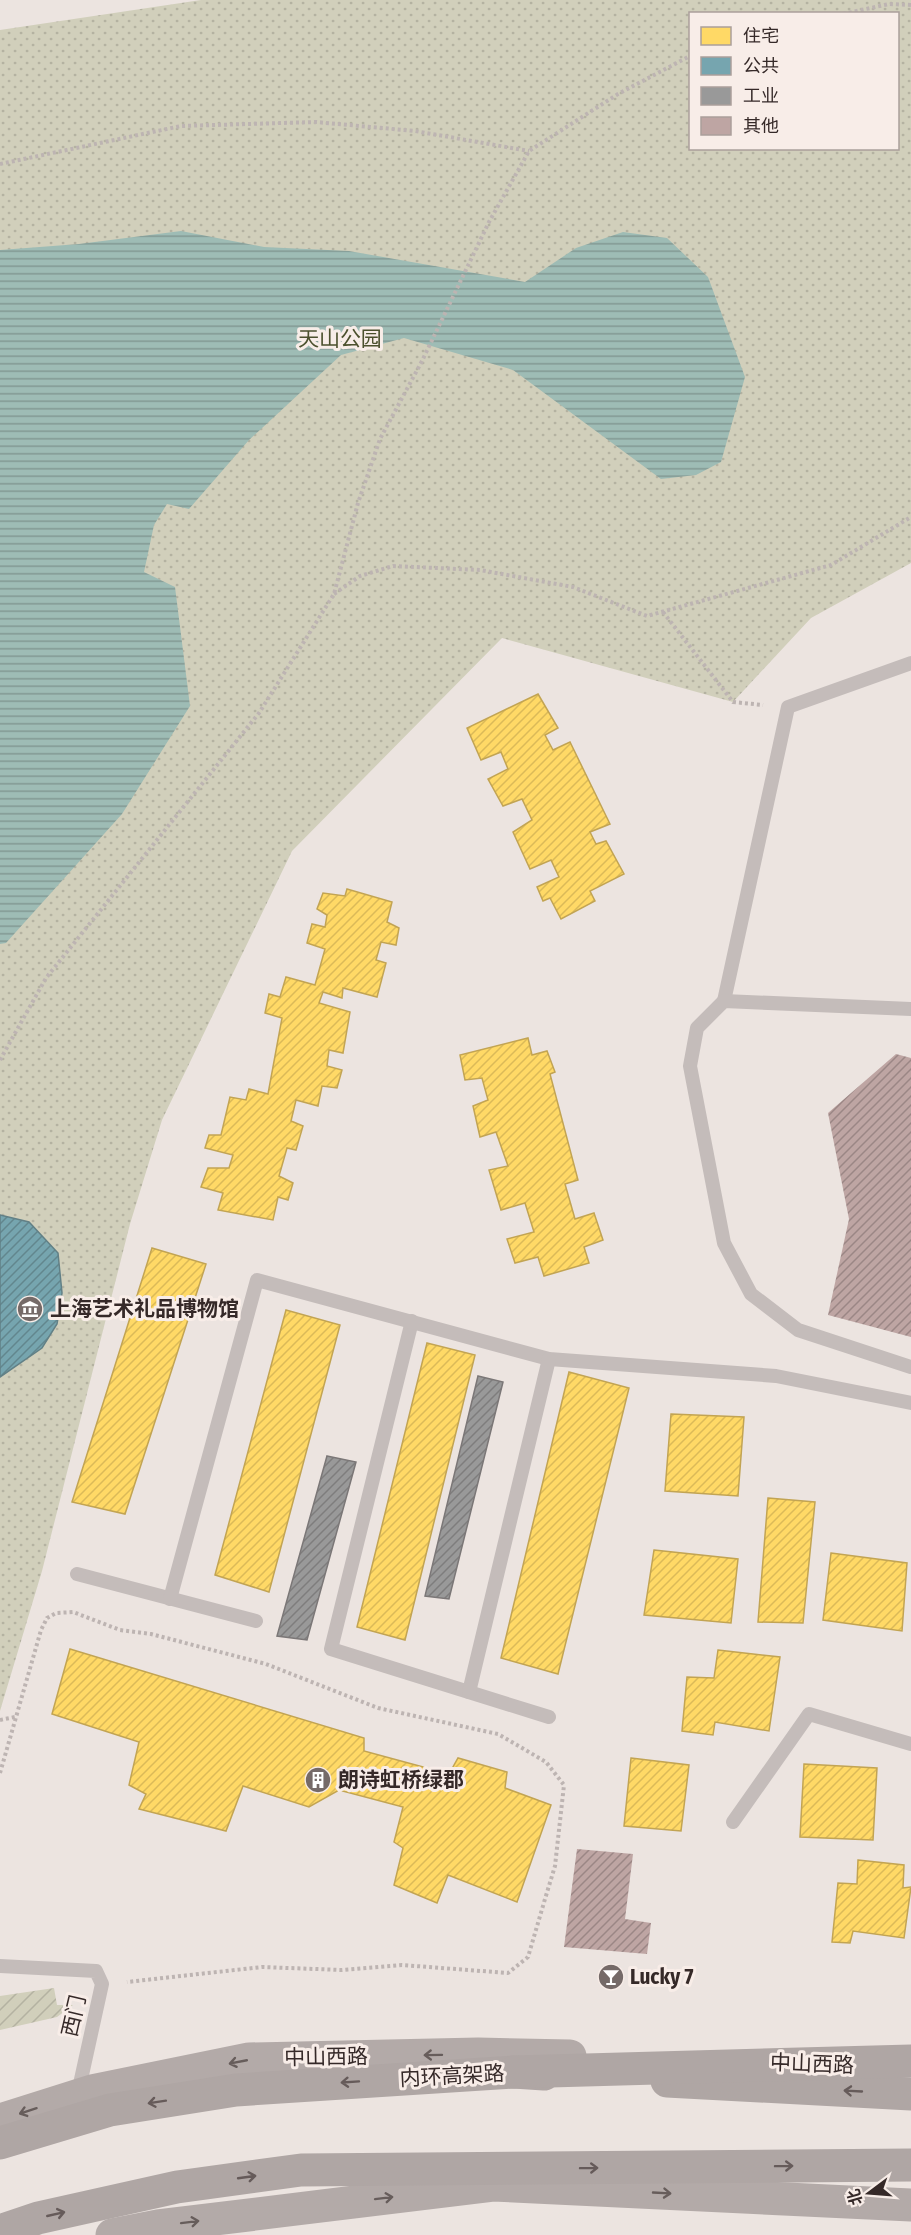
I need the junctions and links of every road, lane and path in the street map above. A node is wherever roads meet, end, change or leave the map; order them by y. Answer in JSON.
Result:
{"nodes":[{"id":1,"x":911,"y":5,"type":"edge"},
{"id":2,"x":852,"y":12,"type":"edge"},
{"id":3,"x":689,"y":57,"type":"edge"},
{"id":4,"x":529,"y":151,"type":"junction"},
{"id":5,"x":0,"y":164,"type":"edge"},
{"id":6,"x":911,"y":517,"type":"edge"},
{"id":7,"x":334,"y":594,"type":"junction"},
{"id":8,"x":663,"y":612,"type":"junction"},
{"id":9,"x":911,"y":663,"type":"edge"},
{"id":10,"x":788,"y":707,"type":"junction"},
{"id":11,"x":724,"y":1002,"type":"junction"},
{"id":12,"x":911,"y":1009,"type":"edge"},
{"id":13,"x":0,"y":1060,"type":"edge"},
{"id":14,"x":412,"y":1321,"type":"junction"},
{"id":15,"x":549,"y":1359,"type":"junction"},
{"id":16,"x":911,"y":1367,"type":"edge"},
{"id":17,"x":911,"y":1404,"type":"edge"},
{"id":18,"x":76,"y":1574,"type":"dead end"},
{"id":19,"x":170,"y":1599,"type":"junction"},
{"id":20,"x":256,"y":1621,"type":"dead end"},
{"id":21,"x":469,"y":1692,"type":"junction"},
{"id":22,"x":16,"y":1717,"type":"junction"},
{"id":23,"x":549,"y":1717,"type":"dead end"},
{"id":24,"x":0,"y":1720,"type":"edge"},
{"id":25,"x":911,"y":1744,"type":"edge"},
{"id":26,"x":0,"y":1773,"type":"edge"},
{"id":27,"x":733,"y":1822,"type":"dead end"},
{"id":28,"x":0,"y":1966,"type":"edge"},
{"id":29,"x":102,"y":1984,"type":"junction"},
{"id":30,"x":911,"y":2061,"type":"edge"},
{"id":31,"x":911,"y":2067,"type":"edge"},
{"id":32,"x":514,"y":2072,"type":"junction"},
{"id":33,"x":911,"y":2094,"type":"edge"},
{"id":34,"x":77,"y":2095,"type":"junction"},
{"id":35,"x":0,"y":2121,"type":"edge"},
{"id":36,"x":0,"y":2143,"type":"edge"},
{"id":37,"x":911,"y":2165,"type":"edge"},
{"id":38,"x":911,"y":2205,"type":"edge"},
{"id":39,"x":0,"y":2231,"type":"edge"},
{"id":40,"x":112,"y":2235,"type":"edge"}],
"edges":[{"from":1,"to":2,"type":"path"},
{"from":3,"to":4,"type":"path"},
{"from":4,"to":5,"type":"path"},
{"from":4,"to":7,"type":"path"},
{"from":6,"to":8,"type":"path"},
{"from":7,"to":8,"type":"path"},
{"from":7,"to":13,"type":"path"},
{"from":8,"to":10,"type":"path"},
{"from":9,"to":10,"type":"lane"},
{"from":10,"to":11,"type":"lane"},
{"from":11,"to":12,"type":"lane"},
{"from":11,"to":16,"type":"lane"},
{"from":14,"to":15,"type":"lane"},
{"from":14,"to":19,"type":"lane"},
{"from":14,"to":21,"type":"lane"},
{"from":15,"to":17,"type":"lane"},
{"from":15,"to":21,"type":"lane"},
{"from":18,"to":19,"type":"lane"},
{"from":19,"to":20,"type":"lane"},
{"from":21,"to":23,"type":"lane"},
{"from":22,"to":24,"type":"path"},
{"from":22,"to":26,"type":"path"},
{"from":22,"to":29,"type":"path"},
{"from":25,"to":27,"type":"lane"},
{"from":28,"to":29,"type":"lane","name":"西门"},
{"from":29,"to":34,"type":"lane","name":"西门"},
{"from":30,"to":32,"type":"highway","bridge":true},
{"from":31,"to":34,"type":"main road","name":"中山西路","one_way":true},
{"from":33,"to":32,"type":"highway","name":"内环高架路","one_way":true,"bridge":true},
{"from":32,"to":36,"type":"highway","name":"内环高架路","one_way":true},
{"from":34,"to":35,"type":"main road","name":"中山西路","one_way":true},
{"from":39,"to":37,"type":"highway","one_way":true},
{"from":40,"to":38,"type":"main road","one_way":true}]}
